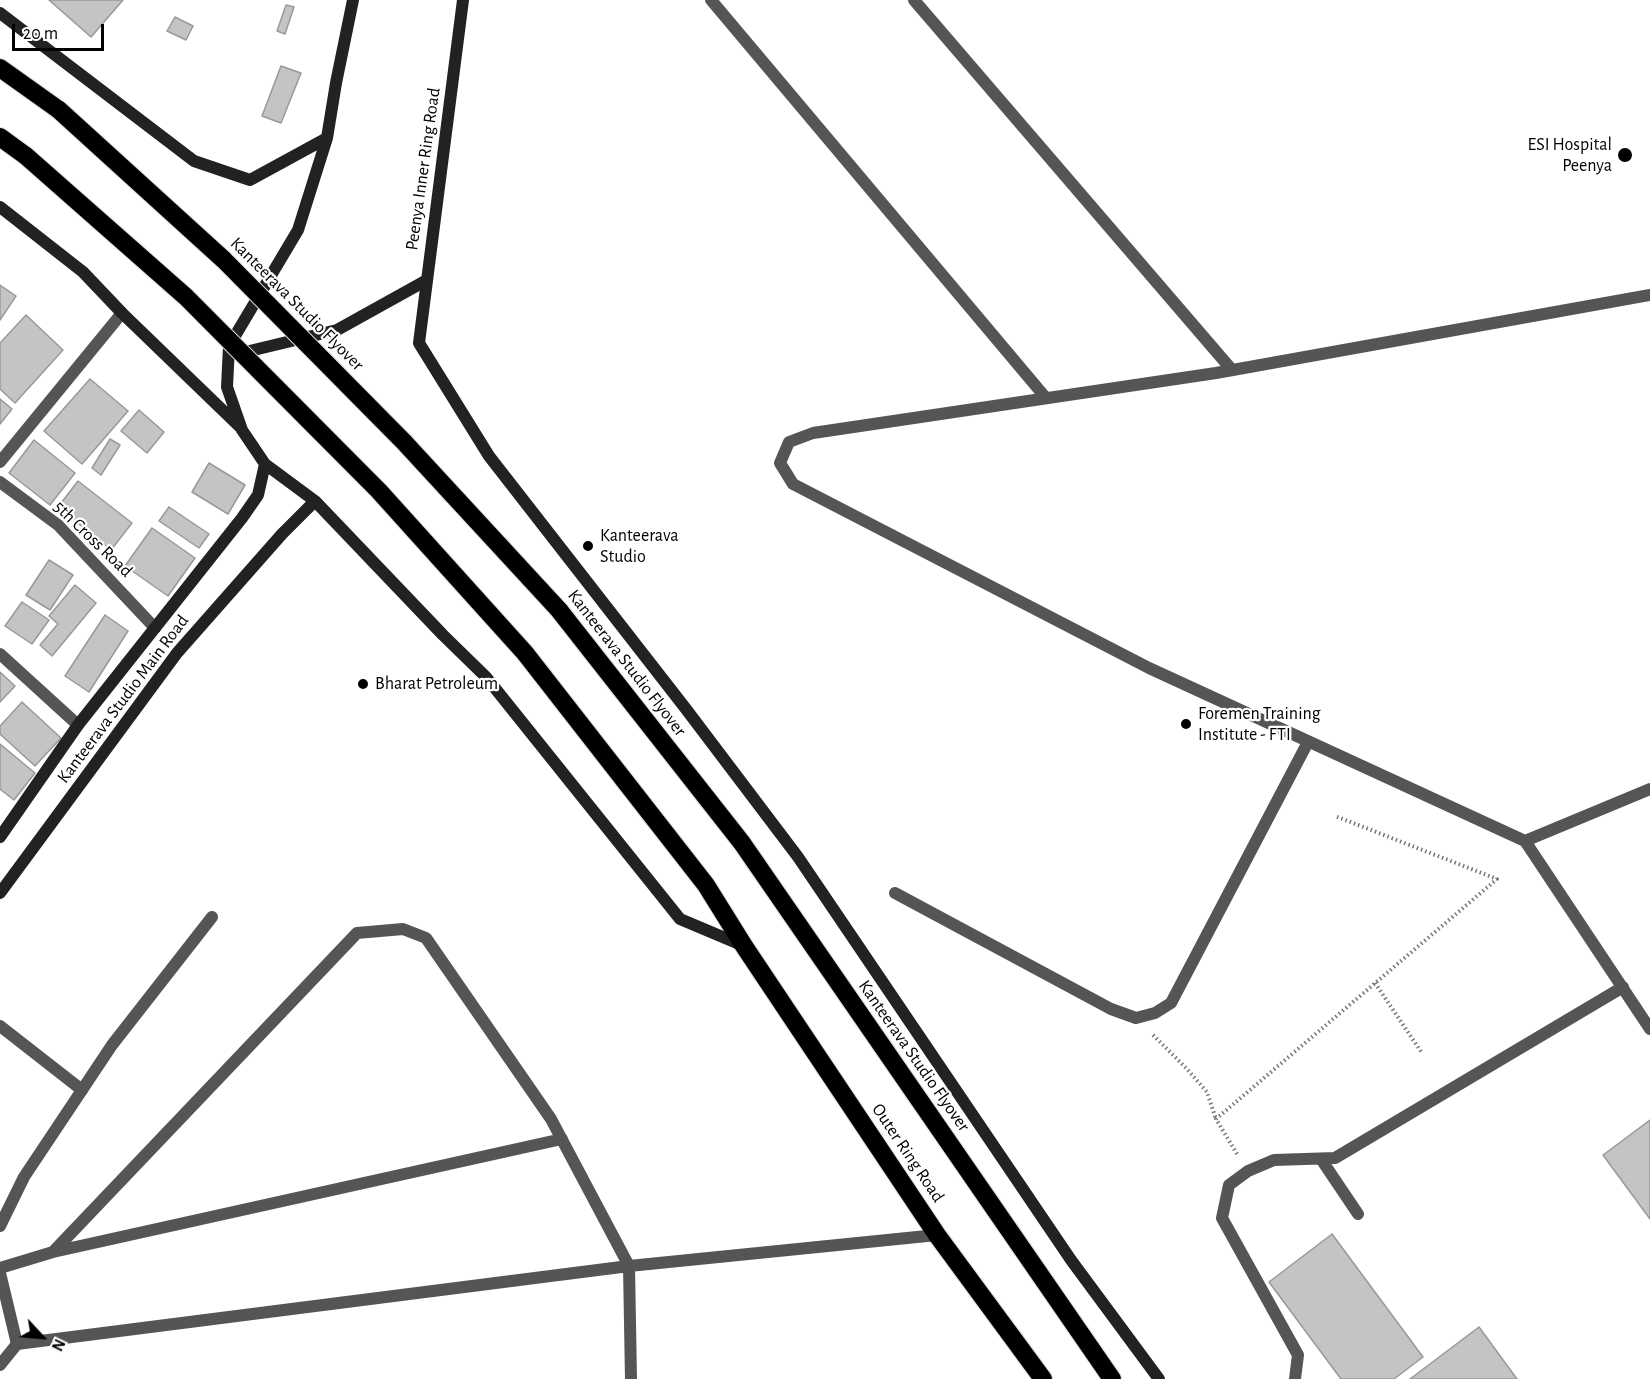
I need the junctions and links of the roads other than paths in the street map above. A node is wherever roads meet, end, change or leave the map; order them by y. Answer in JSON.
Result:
{"nodes":[{"id":1,"x":353,"y":0,"type":"edge"},
{"id":2,"x":463,"y":0,"type":"edge"},
{"id":3,"x":711,"y":0,"type":"edge"},
{"id":4,"x":914,"y":0,"type":"edge"},
{"id":5,"x":0,"y":13,"type":"edge"},
{"id":6,"x":0,"y":68,"type":"edge"},
{"id":7,"x":0,"y":137,"type":"edge"},
{"id":8,"x":327,"y":138,"type":"junction"},
{"id":9,"x":0,"y":207,"type":"edge"},
{"id":10,"x":427,"y":280,"type":"junction"},
{"id":11,"x":1650,"y":295,"type":"edge"},
{"id":12,"x":122,"y":314,"type":"junction"},
{"id":13,"x":229,"y":356,"type":"junction"},
{"id":14,"x":1232,"y":370,"type":"junction"},
{"id":15,"x":1046,"y":398,"type":"junction"},
{"id":16,"x":242,"y":430,"type":"junction"},
{"id":17,"x":0,"y":462,"type":"edge"},
{"id":18,"x":265,"y":464,"type":"junction"},
{"id":19,"x":0,"y":482,"type":"edge"},
{"id":20,"x":315,"y":501,"type":"junction"},
{"id":21,"x":155,"y":627,"type":"junction"},
{"id":22,"x":0,"y":654,"type":"edge"},
{"id":23,"x":78,"y":726,"type":"junction"},
{"id":24,"x":1308,"y":742,"type":"junction"},
{"id":25,"x":1650,"y":789,"type":"edge"},
{"id":26,"x":2,"y":830,"type":"edge"},
{"id":27,"x":1525,"y":841,"type":"junction"},
{"id":28,"x":0,"y":893,"type":"edge"},
{"id":29,"x":895,"y":893,"type":"dead end"},
{"id":30,"x":212,"y":917,"type":"dead end"},
{"id":31,"x":744,"y":946,"type":"junction"},
{"id":32,"x":1623,"y":987,"type":"junction"},
{"id":33,"x":0,"y":1026,"type":"edge"},
{"id":34,"x":1650,"y":1029,"type":"edge"},
{"id":35,"x":82,"y":1090,"type":"junction"},
{"id":36,"x":562,"y":1139,"type":"junction"},
{"id":37,"x":1321,"y":1159,"type":"junction"},
{"id":38,"x":1358,"y":1214,"type":"dead end"},
{"id":39,"x":0,"y":1226,"type":"edge"},
{"id":40,"x":937,"y":1235,"type":"junction"},
{"id":41,"x":53,"y":1252,"type":"junction"},
{"id":42,"x":629,"y":1266,"type":"junction"},
{"id":43,"x":0,"y":1271,"type":"edge"},
{"id":44,"x":17,"y":1344,"type":"junction"},
{"id":45,"x":0,"y":1365,"type":"edge"},
{"id":46,"x":631,"y":1379,"type":"edge"},
{"id":47,"x":1043,"y":1379,"type":"edge"},
{"id":48,"x":1112,"y":1379,"type":"edge"},
{"id":49,"x":1159,"y":1379,"type":"edge"},
{"id":50,"x":1295,"y":1379,"type":"edge"}],
"edges":[{"from":1,"to":8,"type":"main road"},
{"from":2,"to":10,"type":"main road","name":"Peenya Inner Ring Road"},
{"from":3,"to":15,"type":"street"},
{"from":4,"to":14,"type":"street"},
{"from":5,"to":8,"type":"main road"},
{"from":6,"to":48,"type":"highway","name":"Kanteerava Studio Flyover","bridge":true},
{"from":7,"to":31,"type":"highway","bridge":true},
{"from":8,"to":13,"type":"main road"},
{"from":9,"to":12,"type":"main road"},
{"from":10,"to":13,"type":"main road"},
{"from":10,"to":49,"type":"main road","name":"Peenya Inner Ring Road"},
{"from":11,"to":14,"type":"street"},
{"from":12,"to":16,"type":"main road"},
{"from":12,"to":17,"type":"street"},
{"from":13,"to":16,"type":"main road"},
{"from":14,"to":15,"type":"street"},
{"from":15,"to":24,"type":"street"},
{"from":16,"to":18,"type":"main road"},
{"from":18,"to":20,"type":"main road"},
{"from":18,"to":21,"type":"main road"},
{"from":19,"to":21,"type":"street","name":"5th Cross Road"},
{"from":20,"to":28,"type":"main road","name":"Kanteerava Studio Main Road"},
{"from":20,"to":31,"type":"main road"},
{"from":21,"to":23,"type":"main road"},
{"from":22,"to":23,"type":"street"},
{"from":23,"to":26,"type":"main road"},
{"from":24,"to":27,"type":"street"},
{"from":24,"to":29,"type":"street"},
{"from":25,"to":27,"type":"street"},
{"from":27,"to":32,"type":"street"},
{"from":30,"to":35,"type":"street"},
{"from":31,"to":40,"type":"highway","name":"Outer Ring Road"},
{"from":32,"to":34,"type":"street"},
{"from":32,"to":37,"type":"street"},
{"from":33,"to":35,"type":"street"},
{"from":35,"to":39,"type":"street"},
{"from":36,"to":41,"type":"street"},
{"from":36,"to":41,"type":"street"},
{"from":36,"to":42,"type":"street"},
{"from":37,"to":38,"type":"street"},
{"from":37,"to":50,"type":"street"},
{"from":40,"to":42,"type":"street"},
{"from":40,"to":47,"type":"highway","name":"Outer Ring Road"},
{"from":41,"to":43,"type":"street"},
{"from":42,"to":44,"type":"street"},
{"from":42,"to":46,"type":"street"},
{"from":43,"to":44,"type":"street"},
{"from":44,"to":45,"type":"street"}]}
